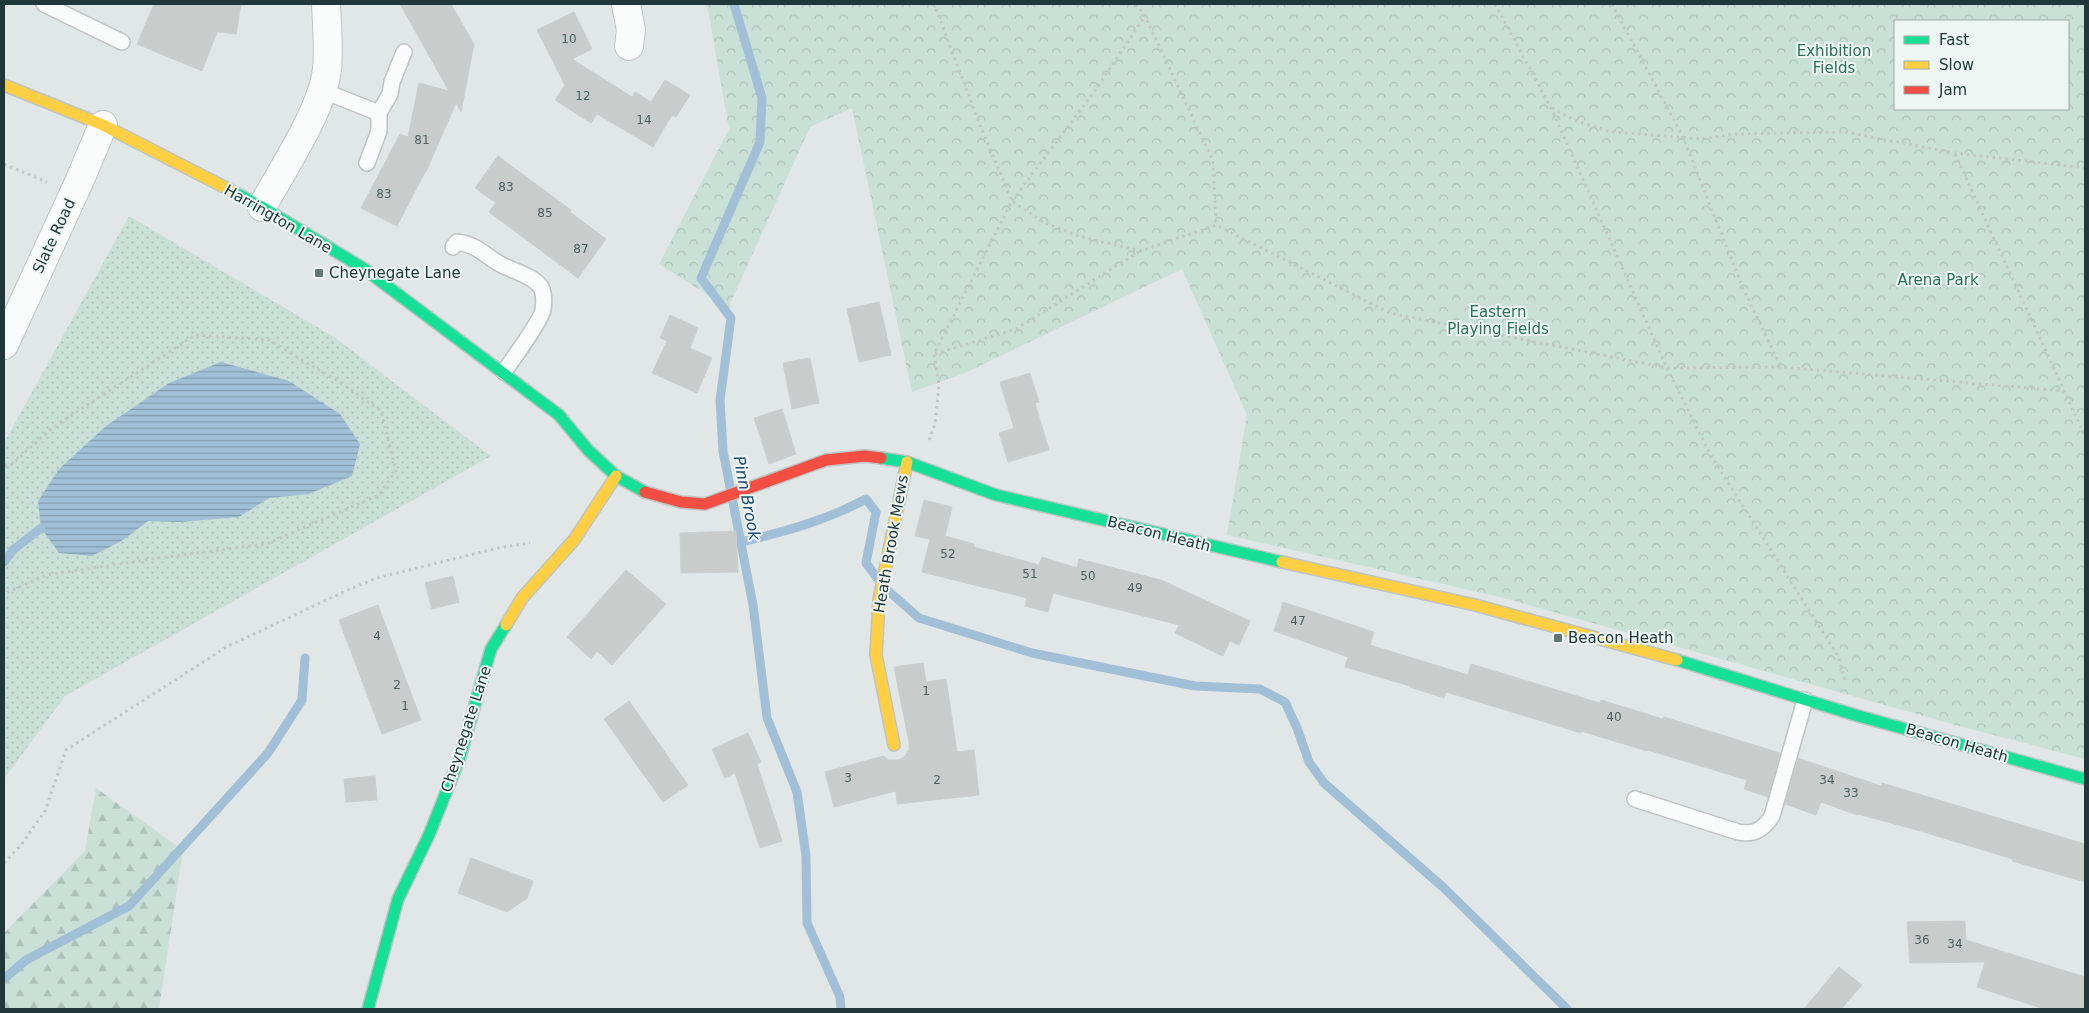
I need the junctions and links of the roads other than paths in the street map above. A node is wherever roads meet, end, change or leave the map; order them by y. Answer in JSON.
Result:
{"nodes":[{"id":1,"x":44,"y":4,"type":"edge"},
{"id":2,"x":326,"y":4,"type":"edge"},
{"id":3,"x":626,"y":4,"type":"edge"},
{"id":4,"x":122,"y":42,"type":"dead end"},
{"id":5,"x":629,"y":46,"type":"dead end"},
{"id":6,"x":404,"y":52,"type":"dead end"},
{"id":7,"x":4,"y":85,"type":"edge"},
{"id":8,"x":321,"y":90,"type":"junction"},
{"id":9,"x":379,"y":113,"type":"junction"},
{"id":10,"x":103,"y":125,"type":"junction"},
{"id":11,"x":367,"y":163,"type":"dead end"},
{"id":12,"x":262,"y":207,"type":"junction"},
{"id":13,"x":453,"y":247,"type":"dead end"},
{"id":14,"x":4,"y":345,"type":"edge"},
{"id":15,"x":504,"y":372,"type":"junction"},
{"id":16,"x":906,"y":462,"type":"junction"},
{"id":17,"x":616,"y":476,"type":"junction"},
{"id":18,"x":1805,"y":700,"type":"junction"},
{"id":19,"x":894,"y":745,"type":"dead end"},
{"id":20,"x":2085,"y":779,"type":"edge"},
{"id":21,"x":1635,"y":799,"type":"dead end"},
{"id":22,"x":368,"y":1009,"type":"edge"}],
"edges":[{"from":1,"to":4,"type":"lane"},
{"from":2,"to":8,"type":"street"},
{"from":3,"to":5,"type":"street"},
{"from":6,"to":9,"type":"lane"},
{"from":7,"to":10,"type":"street","name":"Harrington Lane"},
{"from":8,"to":9,"type":"lane"},
{"from":8,"to":12,"type":"street"},
{"from":9,"to":11,"type":"lane"},
{"from":10,"to":12,"type":"street","name":"Harrington Lane"},
{"from":10,"to":14,"type":"street","name":"Slate Road"},
{"from":12,"to":15,"type":"street","name":"Harrington Lane"},
{"from":13,"to":15,"type":"lane"},
{"from":15,"to":17,"type":"street","name":"Harrington Lane"},
{"from":16,"to":17,"type":"street","name":"Beacon Heath"},
{"from":16,"to":18,"type":"street","name":"Beacon Heath"},
{"from":16,"to":19,"type":"street","name":"Heath Brook Mews"},
{"from":17,"to":22,"type":"street","name":"Cheynegate Lane"},
{"from":18,"to":20,"type":"street","name":"Beacon Heath"},
{"from":18,"to":21,"type":"lane"}]}
